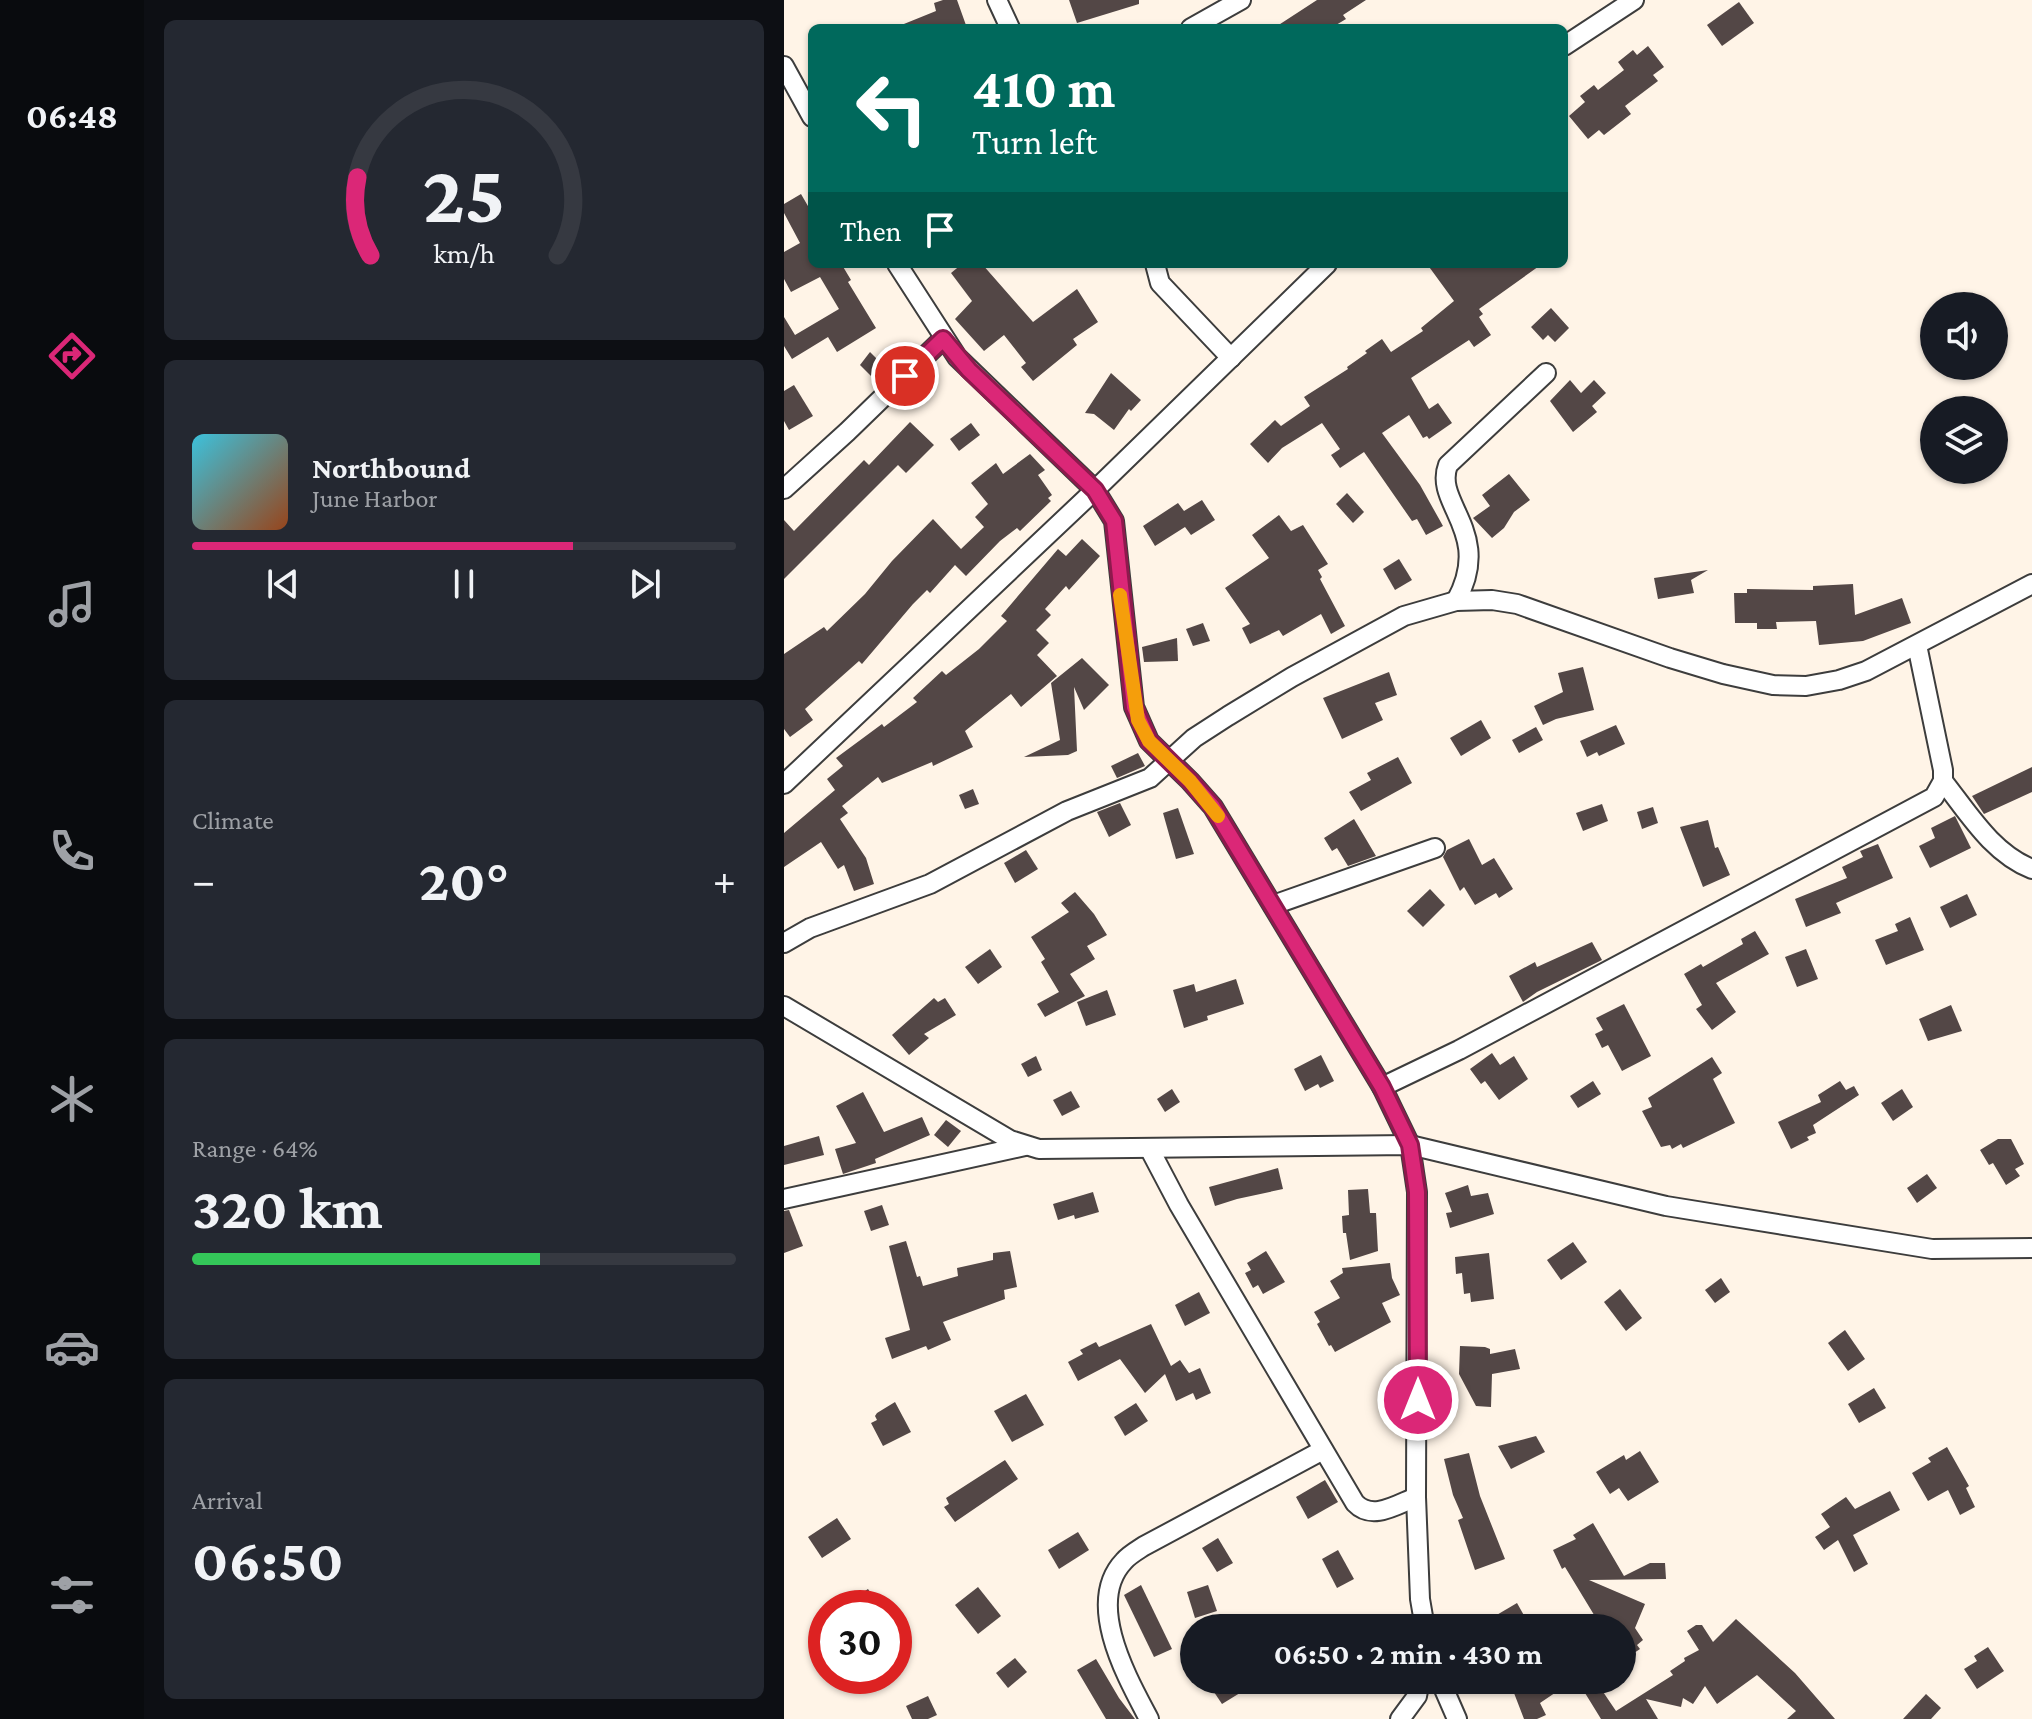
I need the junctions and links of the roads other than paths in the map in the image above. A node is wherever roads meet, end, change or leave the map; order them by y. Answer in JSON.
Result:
{"nodes":[{"id":1,"x":997,"y":0,"type":"edge"},
{"id":2,"x":1241,"y":0,"type":"edge"},
{"id":3,"x":1634,"y":0,"type":"edge"},
{"id":4,"x":1008,"y":24,"type":"edge"},
{"id":5,"x":1198,"y":24,"type":"edge"},
{"id":6,"x":1568,"y":43,"type":"edge"},
{"id":7,"x":784,"y":66,"type":"edge"},
{"id":8,"x":808,"y":110,"type":"edge"},
{"id":9,"x":899,"y":268,"type":"edge"},
{"id":10,"x":1156,"y":268,"type":"edge"},
{"id":11,"x":1323,"y":268,"type":"edge"},
{"id":12,"x":943,"y":339,"type":"junction"},
{"id":13,"x":1231,"y":358,"type":"junction"},
{"id":14,"x":1546,"y":373,"type":"dead end"},
{"id":15,"x":784,"y":464,"type":"edge"},
{"id":16,"x":791,"y":483,"type":"edge"},
{"id":17,"x":1095,"y":490,"type":"junction"},
{"id":18,"x":2032,"y":584,"type":"edge"},
{"id":19,"x":1456,"y":601,"type":"junction"},
{"id":20,"x":1917,"y":645,"type":"junction"},
{"id":21,"x":1170,"y":761,"type":"junction"},
{"id":22,"x":1943,"y":781,"type":"junction"},
{"id":23,"x":784,"y":784,"type":"edge"},
{"id":24,"x":1435,"y":848,"type":"dead end"},
{"id":25,"x":2032,"y":869,"type":"edge"},
{"id":26,"x":1273,"y":905,"type":"junction"},
{"id":27,"x":784,"y":943,"type":"edge"},
{"id":28,"x":784,"y":1006,"type":"edge"},
{"id":29,"x":1382,"y":1087,"type":"junction"},
{"id":30,"x":1410,"y":1145,"type":"junction"},
{"id":31,"x":1025,"y":1146,"type":"junction"},
{"id":32,"x":1149,"y":1148,"type":"junction"},
{"id":33,"x":784,"y":1199,"type":"edge"},
{"id":34,"x":2032,"y":1248,"type":"edge"},
{"id":35,"x":1323,"y":1450,"type":"junction"},
{"id":36,"x":1416,"y":1497,"type":"junction"},
{"id":37,"x":1423,"y":1614,"type":"edge"},
{"id":38,"x":1417,"y":1694,"type":"edge"},
{"id":39,"x":1446,"y":1694,"type":"edge"},
{"id":40,"x":1149,"y":1719,"type":"edge"},
{"id":41,"x":1400,"y":1719,"type":"edge"},
{"id":42,"x":1457,"y":1719,"type":"edge"}],
"edges":[{"from":1,"to":4,"type":"street"},
{"from":2,"to":5,"type":"street"},
{"from":3,"to":6,"type":"street"},
{"from":7,"to":8,"type":"street"},
{"from":9,"to":12,"type":"street"},
{"from":10,"to":13,"type":"street"},
{"from":11,"to":13,"type":"street"},
{"from":12,"to":16,"type":"street"},
{"from":12,"to":17,"type":"street"},
{"from":13,"to":17,"type":"street"},
{"from":14,"to":19,"type":"street"},
{"from":15,"to":16,"type":"street"},
{"from":17,"to":21,"type":"street"},
{"from":17,"to":23,"type":"street"},
{"from":18,"to":20,"type":"street"},
{"from":19,"to":20,"type":"street"},
{"from":19,"to":21,"type":"street"},
{"from":20,"to":22,"type":"street"},
{"from":21,"to":26,"type":"street"},
{"from":21,"to":27,"type":"street"},
{"from":22,"to":25,"type":"street"},
{"from":22,"to":29,"type":"street"},
{"from":24,"to":26,"type":"street"},
{"from":26,"to":29,"type":"street"},
{"from":28,"to":31,"type":"street"},
{"from":29,"to":30,"type":"street"},
{"from":30,"to":32,"type":"street"},
{"from":30,"to":34,"type":"street"},
{"from":30,"to":36,"type":"street"},
{"from":31,"to":32,"type":"street"},
{"from":31,"to":33,"type":"street"},
{"from":32,"to":35,"type":"street"},
{"from":35,"to":36,"type":"street"},
{"from":35,"to":40,"type":"street"},
{"from":36,"to":37,"type":"street"},
{"from":38,"to":41,"type":"street"},
{"from":39,"to":42,"type":"street"}]}
